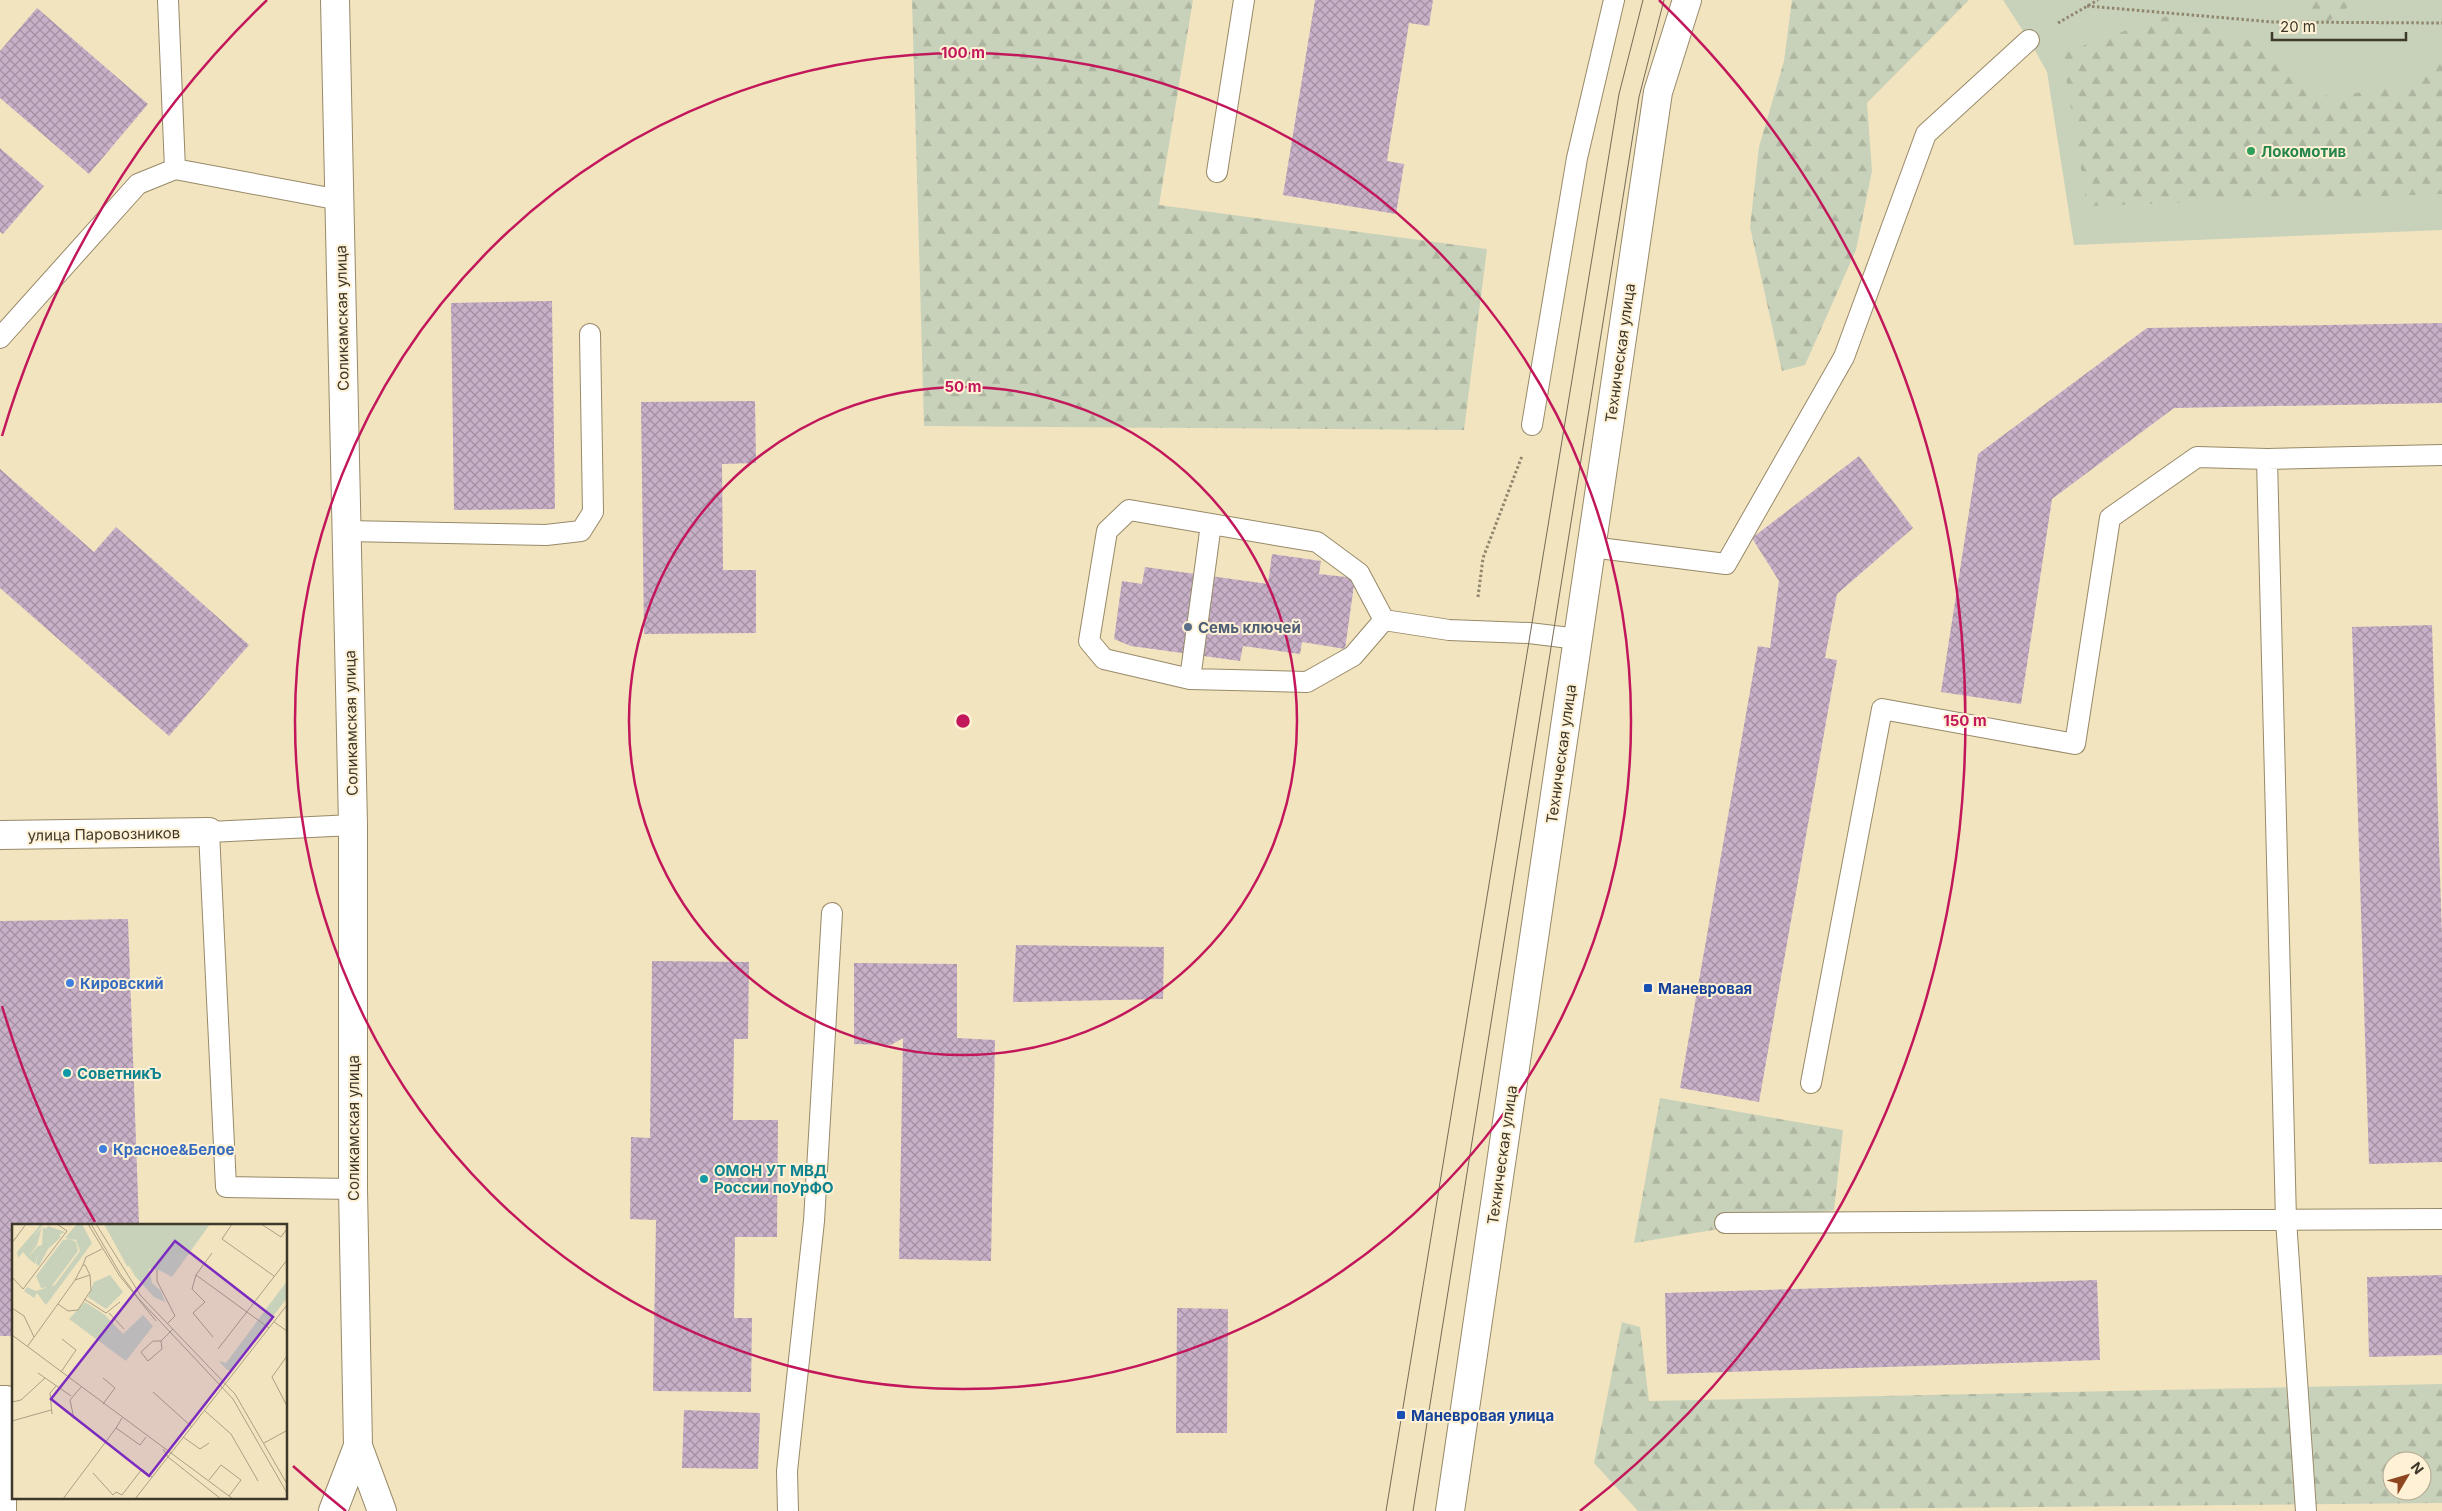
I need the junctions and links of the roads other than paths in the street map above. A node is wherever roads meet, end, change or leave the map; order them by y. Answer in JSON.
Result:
{"nodes":[{"id":1,"x":168,"y":0,"type":"edge"},
{"id":2,"x":335,"y":0,"type":"edge"},
{"id":3,"x":1244,"y":0,"type":"edge"},
{"id":4,"x":1614,"y":0,"type":"edge"},
{"id":5,"x":1687,"y":0,"type":"edge"},
{"id":6,"x":2029,"y":40,"type":"road end"},
{"id":7,"x":175,"y":169,"type":"junction"},
{"id":8,"x":1216,"y":172,"type":"dead end"},
{"id":9,"x":340,"y":200,"type":"junction"},
{"id":10,"x":590,"y":334,"type":"dead end"},
{"id":11,"x":0,"y":338,"type":"edge"},
{"id":12,"x":1532,"y":424,"type":"road end"},
{"id":13,"x":2442,"y":455,"type":"edge"},
{"id":14,"x":2267,"y":459,"type":"junction"},
{"id":15,"x":1211,"y":524,"type":"junction"},
{"id":16,"x":346,"y":531,"type":"junction"},
{"id":17,"x":1591,"y":547,"type":"junction"},
{"id":18,"x":1384,"y":620,"type":"junction"},
{"id":19,"x":1578,"y":639,"type":"junction"},
{"id":20,"x":1190,"y":679,"type":"junction"},
{"id":21,"x":353,"y":825,"type":"junction"},
{"id":22,"x":209,"y":832,"type":"junction"},
{"id":23,"x":0,"y":835,"type":"edge"},
{"id":24,"x":832,"y":913,"type":"dead end"},
{"id":25,"x":1811,"y":1082,"type":"dead end"},
{"id":26,"x":353,"y":1189,"type":"junction"},
{"id":27,"x":2442,"y":1219,"type":"edge"},
{"id":28,"x":2286,"y":1220,"type":"junction"},
{"id":29,"x":1725,"y":1223,"type":"dead end"},
{"id":30,"x":0,"y":1396,"type":"edge"},
{"id":31,"x":358,"y":1446,"type":"junction"},
{"id":32,"x":6,"y":1511,"type":"edge"},
{"id":33,"x":333,"y":1511,"type":"edge"},
{"id":34,"x":382,"y":1511,"type":"edge"},
{"id":35,"x":788,"y":1511,"type":"edge"},
{"id":36,"x":1450,"y":1511,"type":"edge"},
{"id":37,"x":2306,"y":1511,"type":"edge"}],
"edges":[{"from":1,"to":7,"type":"lane"},
{"from":2,"to":9,"type":"street","name":"Соликамская улица"},
{"from":3,"to":8,"type":"lane"},
{"from":4,"to":12,"type":"lane"},
{"from":5,"to":17,"type":"street","name":"Техническая улица"},
{"from":6,"to":17,"type":"lane"},
{"from":7,"to":9,"type":"lane"},
{"from":7,"to":11,"type":"lane"},
{"from":9,"to":16,"type":"street","name":"Соликамская улица"},
{"from":10,"to":16,"type":"lane"},
{"from":13,"to":14,"type":"lane"},
{"from":14,"to":25,"type":"lane"},
{"from":14,"to":28,"type":"lane"},
{"from":15,"to":18,"type":"lane"},
{"from":15,"to":20,"type":"lane"},
{"from":15,"to":20,"type":"lane"},
{"from":16,"to":21,"type":"street","name":"Соликамская улица"},
{"from":17,"to":19,"type":"street","name":"Техническая улица"},
{"from":18,"to":19,"type":"lane"},
{"from":18,"to":20,"type":"lane"},
{"from":19,"to":36,"type":"street","name":"Техническая улица"},
{"from":21,"to":22,"type":"lane"},
{"from":21,"to":26,"type":"street","name":"Соликамская улица"},
{"from":22,"to":23,"type":"street","name":"улица Паровозников"},
{"from":22,"to":26,"type":"lane"},
{"from":24,"to":35,"type":"lane"},
{"from":26,"to":31,"type":"street","name":"Соликамская улица"},
{"from":27,"to":28,"type":"lane"},
{"from":28,"to":29,"type":"lane"},
{"from":28,"to":37,"type":"lane"},
{"from":30,"to":32,"type":"lane"},
{"from":31,"to":33,"type":"street","name":"Соликамская улица"},
{"from":31,"to":34,"type":"street","name":"Соликамская улица"}]}
